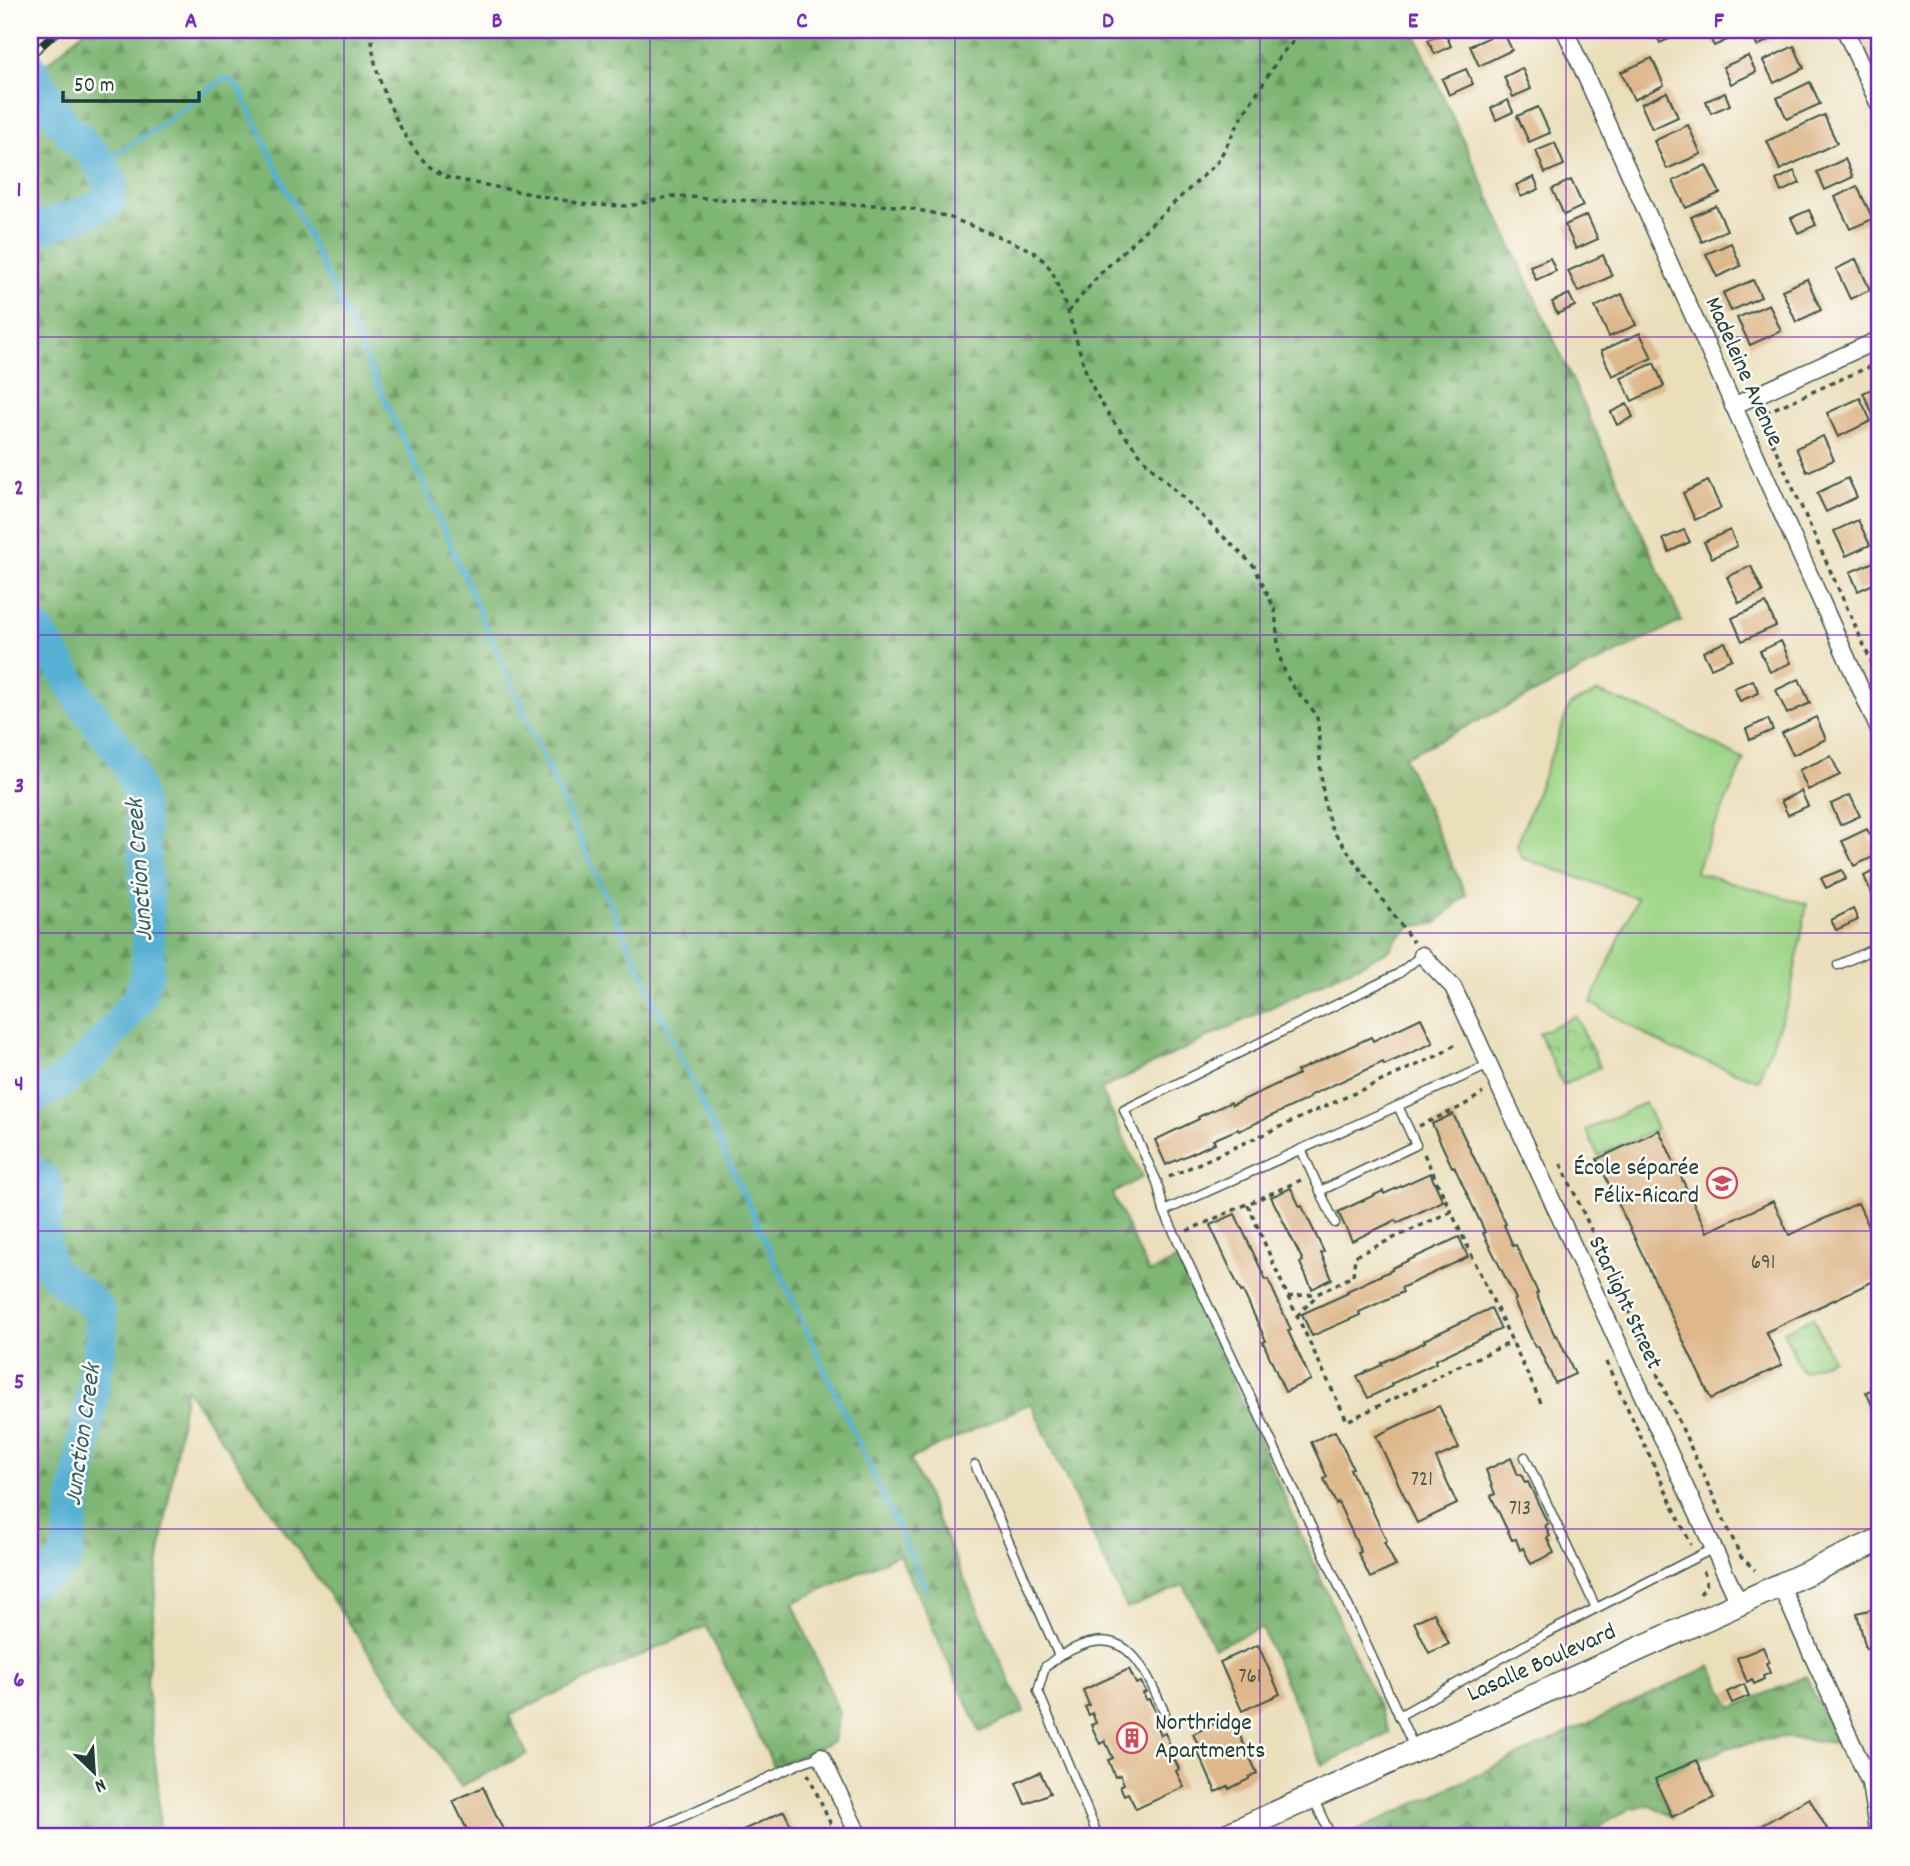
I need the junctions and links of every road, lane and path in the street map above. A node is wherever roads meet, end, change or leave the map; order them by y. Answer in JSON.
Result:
{"nodes":[{"id":1,"x":373,"y":30,"type":"edge"},
{"id":2,"x":1305,"y":30,"type":"edge"},
{"id":3,"x":1565,"y":30,"type":"edge"},
{"id":4,"x":1845,"y":30,"type":"edge"},
{"id":5,"x":1880,"y":107,"type":"edge"},
{"id":6,"x":1068,"y":312,"type":"junction"},
{"id":7,"x":1880,"y":339,"type":"edge"},
{"id":8,"x":1880,"y":362,"type":"edge"},
{"id":9,"x":1733,"y":406,"type":"junction"},
{"id":10,"x":1880,"y":681,"type":"edge"},
{"id":11,"x":1880,"y":732,"type":"edge"},
{"id":12,"x":1880,"y":946,"type":"edge"},
{"id":13,"x":1422,"y":955,"type":"junction"},
{"id":14,"x":1839,"y":965,"type":"dead end"},
{"id":15,"x":1459,"y":1042,"type":"dead end"},
{"id":16,"x":1489,"y":1065,"type":"junction"},
{"id":17,"x":1483,"y":1093,"type":"dead end"},
{"id":18,"x":1398,"y":1106,"type":"junction"},
{"id":19,"x":1409,"y":1130,"type":"junction"},
{"id":20,"x":1416,"y":1145,"type":"junction"},
{"id":21,"x":1301,"y":1149,"type":"junction"},
{"id":22,"x":1561,"y":1164,"type":"dead end"},
{"id":23,"x":1313,"y":1175,"type":"junction"},
{"id":24,"x":1157,"y":1182,"type":"junction"},
{"id":25,"x":1320,"y":1191,"type":"junction"},
{"id":26,"x":1248,"y":1205,"type":"junction"},
{"id":27,"x":1164,"y":1211,"type":"junction"},
{"id":28,"x":1452,"y":1211,"type":"junction"},
{"id":29,"x":1335,"y":1223,"type":"dead end"},
{"id":30,"x":1175,"y":1236,"type":"junction"},
{"id":31,"x":1319,"y":1293,"type":"junction"},
{"id":32,"x":1289,"y":1297,"type":"junction"},
{"id":33,"x":1297,"y":1316,"type":"junction"},
{"id":34,"x":1512,"y":1342,"type":"junction"},
{"id":35,"x":1542,"y":1405,"type":"dead end"},
{"id":36,"x":1525,"y":1457,"type":"dead end"},
{"id":37,"x":975,"y":1465,"type":"dead end"},
{"id":38,"x":1880,"y":1540,"type":"edge"},
{"id":39,"x":1712,"y":1549,"type":"junction"},
{"id":40,"x":1755,"y":1570,"type":"dead end"},
{"id":41,"x":1780,"y":1584,"type":"junction"},
{"id":42,"x":1739,"y":1603,"type":"junction"},
{"id":43,"x":1596,"y":1608,"type":"junction"},
{"id":44,"x":1059,"y":1656,"type":"junction"},
{"id":45,"x":1165,"y":1713,"type":"dead end"},
{"id":46,"x":1399,"y":1716,"type":"junction"},
{"id":47,"x":1415,"y":1750,"type":"junction"},
{"id":48,"x":821,"y":1756,"type":"joint"},
{"id":49,"x":803,"y":1762,"type":"junction"},
{"id":50,"x":1312,"y":1797,"type":"junction"},
{"id":51,"x":640,"y":1836,"type":"edge"},
{"id":52,"x":836,"y":1836,"type":"edge"},
{"id":53,"x":859,"y":1836,"type":"edge"},
{"id":54,"x":1098,"y":1836,"type":"edge"},
{"id":55,"x":1225,"y":1836,"type":"edge"},
{"id":56,"x":1331,"y":1836,"type":"edge"},
{"id":57,"x":1878,"y":1836,"type":"edge"}],
"edges":[{"from":1,"to":6,"type":"path"},
{"from":2,"to":6,"type":"path"},
{"from":3,"to":9,"type":"street","name":"Madeleine Avenue"},
{"from":4,"to":5,"type":"street"},
{"from":6,"to":13,"type":"path"},
{"from":7,"to":9,"type":"street"},
{"from":8,"to":10,"type":"path"},
{"from":9,"to":11,"type":"street","name":"Madeleine Avenue"},
{"from":12,"to":14,"type":"lane"},
{"from":13,"to":16,"type":"street","name":"Starlight Street"},
{"from":13,"to":24,"type":"lane"},
{"from":15,"to":24,"type":"path"},
{"from":16,"to":18,"type":"lane"},
{"from":16,"to":39,"type":"street","name":"Starlight Street"},
{"from":17,"to":19,"type":"path"},
{"from":18,"to":19,"type":"lane"},
{"from":18,"to":21,"type":"lane"},
{"from":19,"to":20,"type":"lane"},
{"from":20,"to":25,"type":"lane"},
{"from":20,"to":28,"type":"path"},
{"from":21,"to":23,"type":"lane"},
{"from":21,"to":27,"type":"lane"},
{"from":22,"to":40,"type":"path"},
{"from":23,"to":25,"type":"lane"},
{"from":23,"to":26,"type":"path"},
{"from":24,"to":27,"type":"lane"},
{"from":25,"to":29,"type":"lane"},
{"from":26,"to":30,"type":"path"},
{"from":26,"to":32,"type":"path"},
{"from":27,"to":30,"type":"lane"},
{"from":28,"to":31,"type":"path"},
{"from":28,"to":34,"type":"path"},
{"from":30,"to":46,"type":"lane"},
{"from":31,"to":32,"type":"path"},
{"from":31,"to":33,"type":"path"},
{"from":32,"to":33,"type":"path"},
{"from":33,"to":34,"type":"path"},
{"from":34,"to":35,"type":"path"},
{"from":36,"to":43,"type":"lane"},
{"from":37,"to":44,"type":"lane"},
{"from":38,"to":41,"type":"main road","name":"Lasalle Boulevard"},
{"from":39,"to":42,"type":"street","name":"Starlight Street"},
{"from":39,"to":43,"type":"lane"},
{"from":41,"to":42,"type":"main road","name":"Lasalle Boulevard"},
{"from":41,"to":57,"type":"street"},
{"from":42,"to":47,"type":"main road","name":"Lasalle Boulevard"},
{"from":43,"to":46,"type":"lane"},
{"from":44,"to":45,"type":"lane"},
{"from":44,"to":54,"type":"lane"},
{"from":46,"to":47,"type":"lane"},
{"from":47,"to":50,"type":"main road","name":"Lasalle Boulevard"},
{"from":48,"to":49,"type":"lane"},
{"from":48,"to":53,"type":"street"},
{"from":49,"to":51,"type":"lane"},
{"from":49,"to":52,"type":"path"},
{"from":50,"to":55,"type":"main road","name":"Lasalle Boulevard"},
{"from":50,"to":56,"type":"lane"}]}
